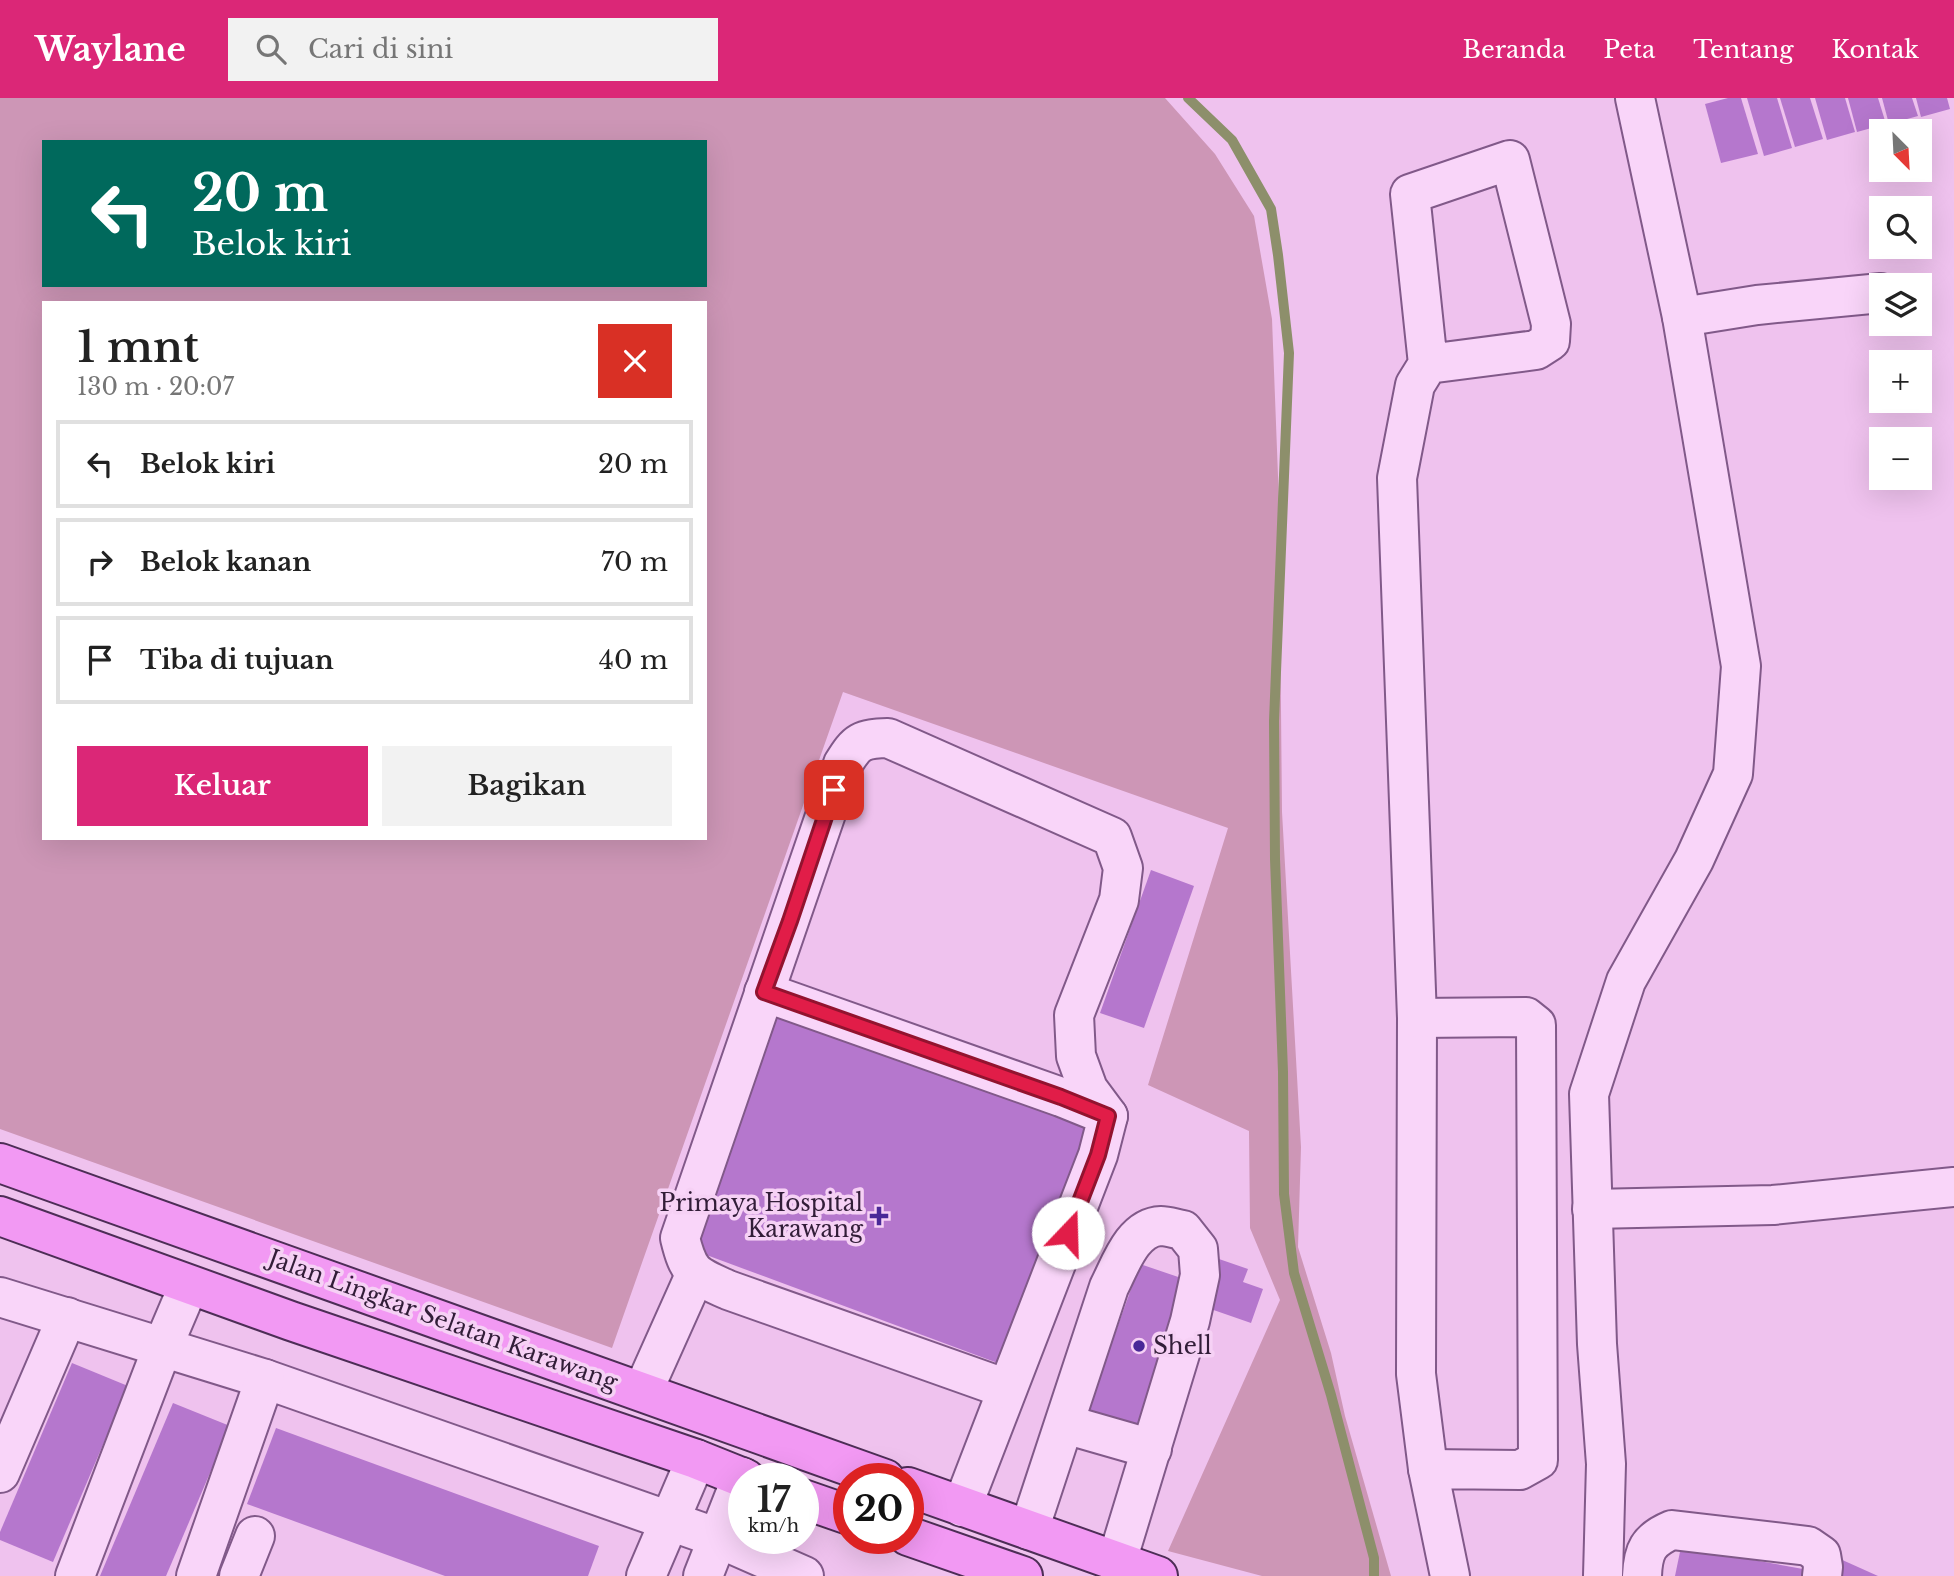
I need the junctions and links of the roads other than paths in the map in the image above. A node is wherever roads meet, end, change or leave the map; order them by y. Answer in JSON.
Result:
{"nodes":[{"id":1,"x":1635,"y":98,"type":"edge"},
{"id":2,"x":1869,"y":294,"type":"edge"},
{"id":3,"x":1682,"y":317,"type":"junction"},
{"id":4,"x":1428,"y":364,"type":"junction"},
{"id":5,"x":764,"y":992,"type":"junction"},
{"id":6,"x":1417,"y":1018,"type":"junction"},
{"id":7,"x":1108,"y":1116,"type":"junction"},
{"id":8,"x":0,"y":1163,"type":"edge"},
{"id":9,"x":1954,"y":1186,"type":"edge"},
{"id":10,"x":1592,"y":1209,"type":"junction"},
{"id":11,"x":0,"y":1216,"type":"edge"},
{"id":12,"x":695,"y":1275,"type":"junction"},
{"id":13,"x":189,"y":1285,"type":"junction"},
{"id":14,"x":0,"y":1297,"type":"edge"},
{"id":15,"x":67,"y":1317,"type":"junction"},
{"id":16,"x":163,"y":1346,"type":"junction"},
{"id":17,"x":265,"y":1379,"type":"junction"},
{"id":18,"x":1007,"y":1389,"type":"junction"},
{"id":19,"x":643,"y":1391,"type":"junction"},
{"id":20,"x":1065,"y":1424,"type":"junction"},
{"id":21,"x":1152,"y":1449,"type":"junction"},
{"id":22,"x":696,"y":1459,"type":"junction"},
{"id":23,"x":842,"y":1463,"type":"edge"},
{"id":24,"x":1428,"y":1469,"type":"junction"},
{"id":25,"x":728,"y":1472,"type":"edge"},
{"id":26,"x":0,"y":1473,"type":"edge"},
{"id":27,"x":924,"y":1493,"type":"edge"},
{"id":28,"x":962,"y":1507,"type":"junction"},
{"id":29,"x":728,"y":1515,"type":"edge"},
{"id":30,"x":670,"y":1521,"type":"junction"},
{"id":31,"x":1029,"y":1530,"type":"junction"},
{"id":32,"x":255,"y":1535,"type":"dead end"},
{"id":33,"x":718,"y":1538,"type":"junction"},
{"id":34,"x":924,"y":1542,"type":"edge"},
{"id":35,"x":1117,"y":1562,"type":"junction"},
{"id":36,"x":75,"y":1576,"type":"edge"},
{"id":37,"x":196,"y":1576,"type":"edge"},
{"id":38,"x":239,"y":1576,"type":"edge"},
{"id":39,"x":646,"y":1576,"type":"edge"},
{"id":40,"x":703,"y":1576,"type":"edge"},
{"id":41,"x":804,"y":1576,"type":"edge"},
{"id":42,"x":1023,"y":1576,"type":"edge"},
{"id":43,"x":1158,"y":1576,"type":"edge"},
{"id":44,"x":1450,"y":1576,"type":"edge"},
{"id":45,"x":1603,"y":1576,"type":"edge"},
{"id":46,"x":1642,"y":1576,"type":"edge"},
{"id":47,"x":1822,"y":1576,"type":"edge"}],
"edges":[{"from":1,"to":3,"type":"street"},
{"from":2,"to":3,"type":"street"},
{"from":3,"to":10,"type":"street"},
{"from":4,"to":4,"type":"street"},
{"from":4,"to":6,"type":"street"},
{"from":5,"to":7,"type":"street"},
{"from":5,"to":7,"type":"street"},
{"from":5,"to":12,"type":"street"},
{"from":6,"to":24,"type":"street"},
{"from":6,"to":24,"type":"street"},
{"from":7,"to":18,"type":"street"},
{"from":8,"to":19,"type":"main road","name":"Jalan Lingkar Selatan Karawang"},
{"from":9,"to":10,"type":"street"},
{"from":10,"to":45,"type":"street"},
{"from":11,"to":13,"type":"main road","name":"Jalan Lingkar Selatan Karawang"},
{"from":12,"to":18,"type":"street"},
{"from":12,"to":19,"type":"street"},
{"from":13,"to":16,"type":"street"},
{"from":13,"to":22,"type":"main road","name":"Jalan Lingkar Selatan Karawang"},
{"from":14,"to":15,"type":"street"},
{"from":15,"to":16,"type":"street"},
{"from":15,"to":26,"type":"street"},
{"from":16,"to":17,"type":"street"},
{"from":16,"to":36,"type":"street"},
{"from":17,"to":30,"type":"street"},
{"from":17,"to":37,"type":"street"},
{"from":18,"to":28,"type":"street"},
{"from":19,"to":23,"type":"main road","name":"Jalan Lingkar Selatan Karawang"},
{"from":20,"to":21,"type":"street"},
{"from":20,"to":21,"type":"street"},
{"from":20,"to":31,"type":"street"},
{"from":21,"to":35,"type":"street"},
{"from":22,"to":25,"type":"main road","name":"Jalan Lingkar Selatan Karawang"},
{"from":22,"to":30,"type":"street"},
{"from":24,"to":44,"type":"street"},
{"from":27,"to":28,"type":"main road"},
{"from":28,"to":31,"type":"main road"},
{"from":29,"to":33,"type":"street"},
{"from":30,"to":33,"type":"street"},
{"from":30,"to":39,"type":"street"},
{"from":31,"to":35,"type":"main road"},
{"from":32,"to":38,"type":"street"},
{"from":33,"to":40,"type":"street"},
{"from":33,"to":41,"type":"street"},
{"from":34,"to":42,"type":"main road"},
{"from":35,"to":43,"type":"main road"},
{"from":46,"to":47,"type":"street"}]}
